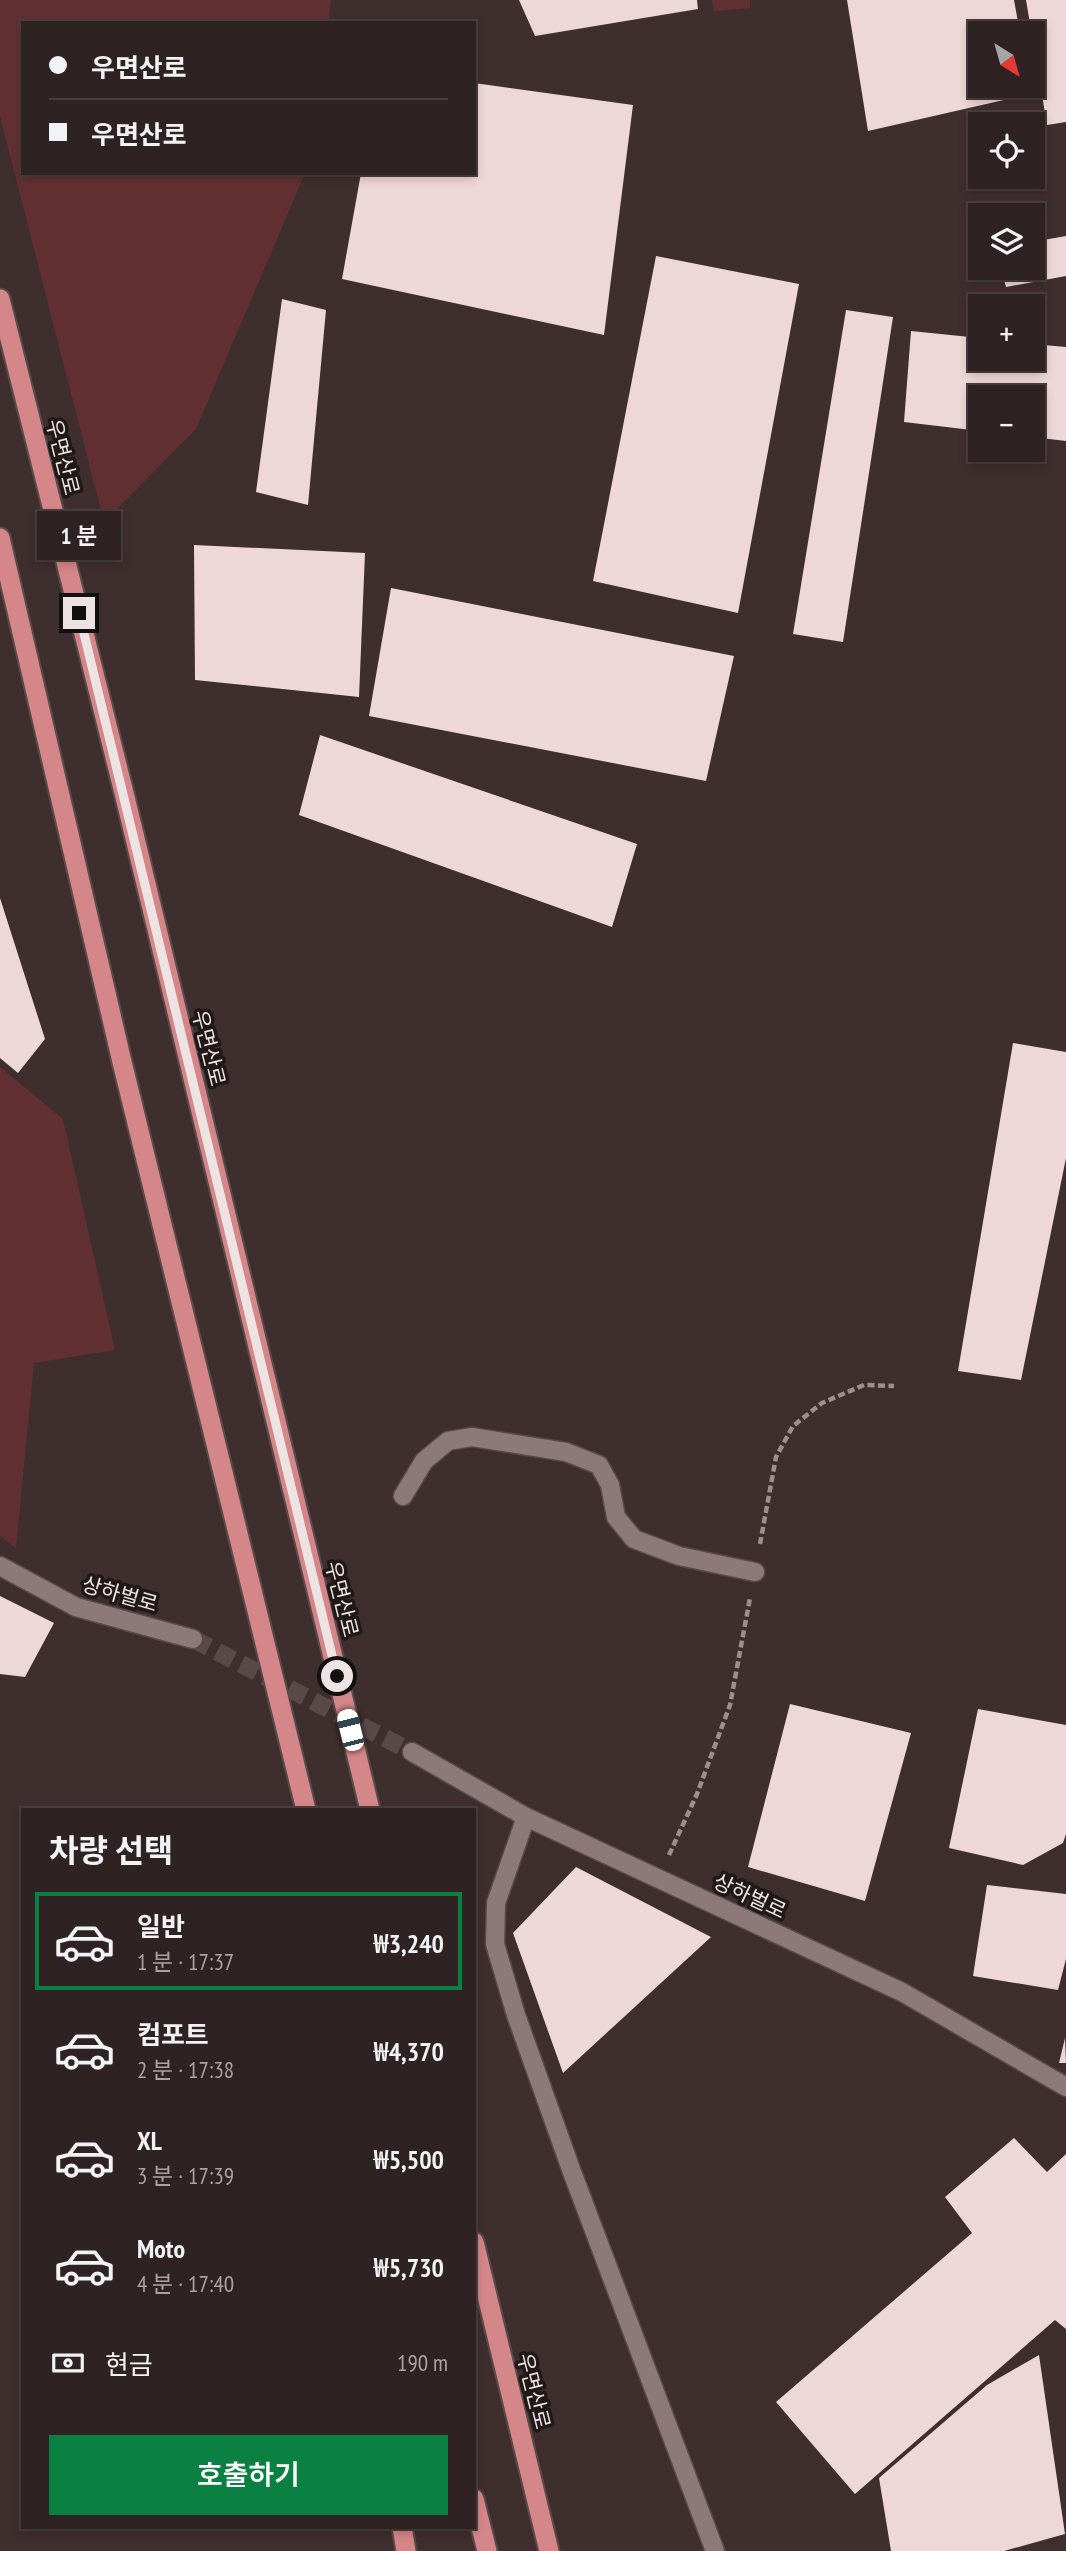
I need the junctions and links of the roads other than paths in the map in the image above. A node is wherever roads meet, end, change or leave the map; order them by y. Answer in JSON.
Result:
{"nodes":[{"id":1,"x":0,"y":299,"type":"edge"},
{"id":2,"x":0,"y":538,"type":"edge"},
{"id":3,"x":403,"y":1496,"type":"dead end"},
{"id":4,"x":0,"y":1566,"type":"edge"},
{"id":5,"x":755,"y":1572,"type":"road end"},
{"id":6,"x":193,"y":1639,"type":"tunnel mouth"},
{"id":7,"x":287,"y":1730,"type":"junction"},
{"id":8,"x":412,"y":1752,"type":"tunnel mouth"},
{"id":9,"x":298,"y":1808,"type":"edge"},
{"id":10,"x":306,"y":1808,"type":"edge"},
{"id":11,"x":370,"y":1808,"type":"edge"},
{"id":12,"x":526,"y":1817,"type":"junction"},
{"id":13,"x":1066,"y":2087,"type":"edge"},
{"id":14,"x":476,"y":2250,"type":"edge"},
{"id":15,"x":476,"y":2507,"type":"edge"},
{"id":16,"x":402,"y":2529,"type":"edge"},
{"id":17,"x":406,"y":2551,"type":"edge"},
{"id":18,"x":487,"y":2551,"type":"edge"},
{"id":19,"x":549,"y":2551,"type":"edge"},
{"id":20,"x":715,"y":2551,"type":"edge"}],
"edges":[{"from":1,"to":11,"type":"highway","name":"우면산로"},
{"from":2,"to":7,"type":"highway"},
{"from":3,"to":5,"type":"street"},
{"from":4,"to":6,"type":"street","name":"상하벌로"},
{"from":7,"to":9,"type":"highway"},
{"from":7,"to":10,"type":"highway"},
{"from":8,"to":12,"type":"street","name":"상하벌로"},
{"from":12,"to":13,"type":"street","name":"상하벌로"},
{"from":12,"to":20,"type":"street"},
{"from":14,"to":19,"type":"highway","name":"우면산로"},
{"from":15,"to":18,"type":"highway"},
{"from":16,"to":17,"type":"highway"}]}
